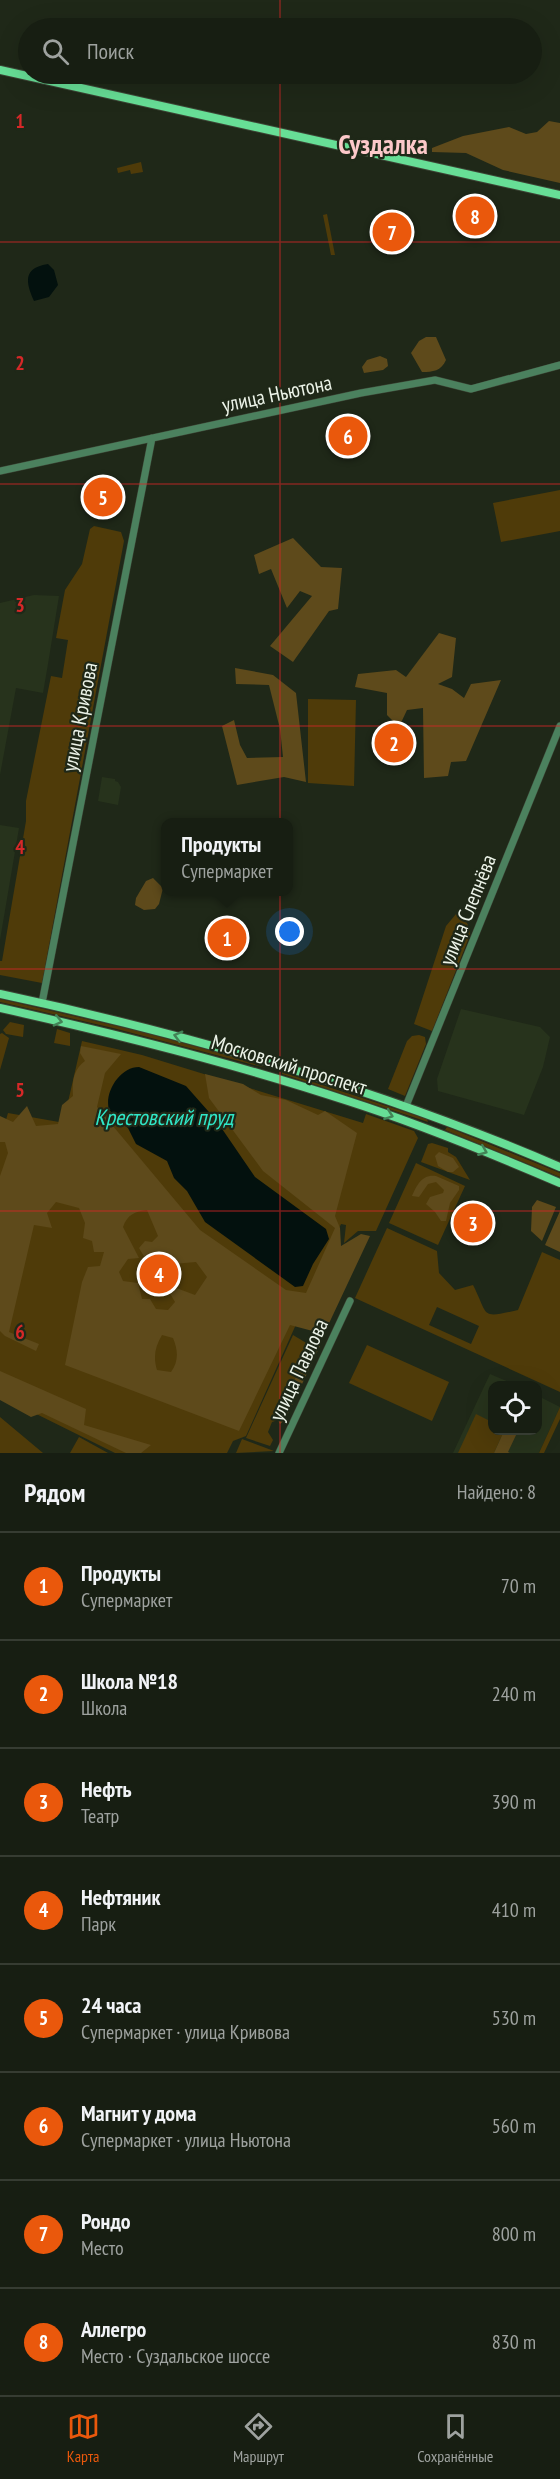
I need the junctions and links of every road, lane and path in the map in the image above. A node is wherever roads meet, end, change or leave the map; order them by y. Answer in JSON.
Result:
{"nodes":[{"id":1,"x":0,"y":70,"type":"edge"},
{"id":2,"x":18,"y":74,"type":"edge"},
{"id":3,"x":63,"y":84,"type":"edge"},
{"id":4,"x":560,"y":195,"type":"edge"},
{"id":5,"x":560,"y":365,"type":"edge"},
{"id":6,"x":152,"y":438,"type":"junction"},
{"id":7,"x":0,"y":471,"type":"edge"},
{"id":8,"x":560,"y":726,"type":"edge"},
{"id":9,"x":0,"y":994,"type":"edge"},
{"id":10,"x":42,"y":1003,"type":"junction"},
{"id":11,"x":0,"y":1008,"type":"edge"},
{"id":12,"x":275,"y":1064,"type":"junction"},
{"id":13,"x":271,"y":1077,"type":"junction"},
{"id":14,"x":406,"y":1106,"type":"junction"},
{"id":15,"x":435,"y":1116,"type":"junction"},
{"id":16,"x":429,"y":1129,"type":"junction"},
{"id":17,"x":560,"y":1167,"type":"edge"},
{"id":18,"x":560,"y":1183,"type":"edge"},
{"id":19,"x":350,"y":1301,"type":"dead end"},
{"id":20,"x":279,"y":1453,"type":"edge"}],
"edges":[{"from":1,"to":2,"type":"main road"},
{"from":3,"to":4,"type":"main road"},
{"from":5,"to":6,"type":"street","name":"улица Ньютона"},
{"from":6,"to":7,"type":"street","name":"улица Ньютона"},
{"from":6,"to":10,"type":"street","name":"улица Кривова"},
{"from":8,"to":14,"type":"street","name":"улица Слепнёва"},
{"from":9,"to":10,"type":"main road","name":"Московский проспект"},
{"from":12,"to":10,"type":"main road","name":"Московский проспект","one_way":true},
{"from":11,"to":13,"type":"main road","name":"Московский проспект","one_way":true},
{"from":12,"to":13,"type":"main road"},
{"from":12,"to":14,"type":"main road","name":"Московский проспект"},
{"from":13,"to":16,"type":"main road","name":"Московский проспект","one_way":true},
{"from":14,"to":15,"type":"main road","name":"Московский проспект"},
{"from":15,"to":16,"type":"street"},
{"from":15,"to":17,"type":"main road","name":"Московский проспект"},
{"from":16,"to":18,"type":"main road","name":"Московский проспект","one_way":true},
{"from":19,"to":20,"type":"street","name":"улица Павлова"}]}
